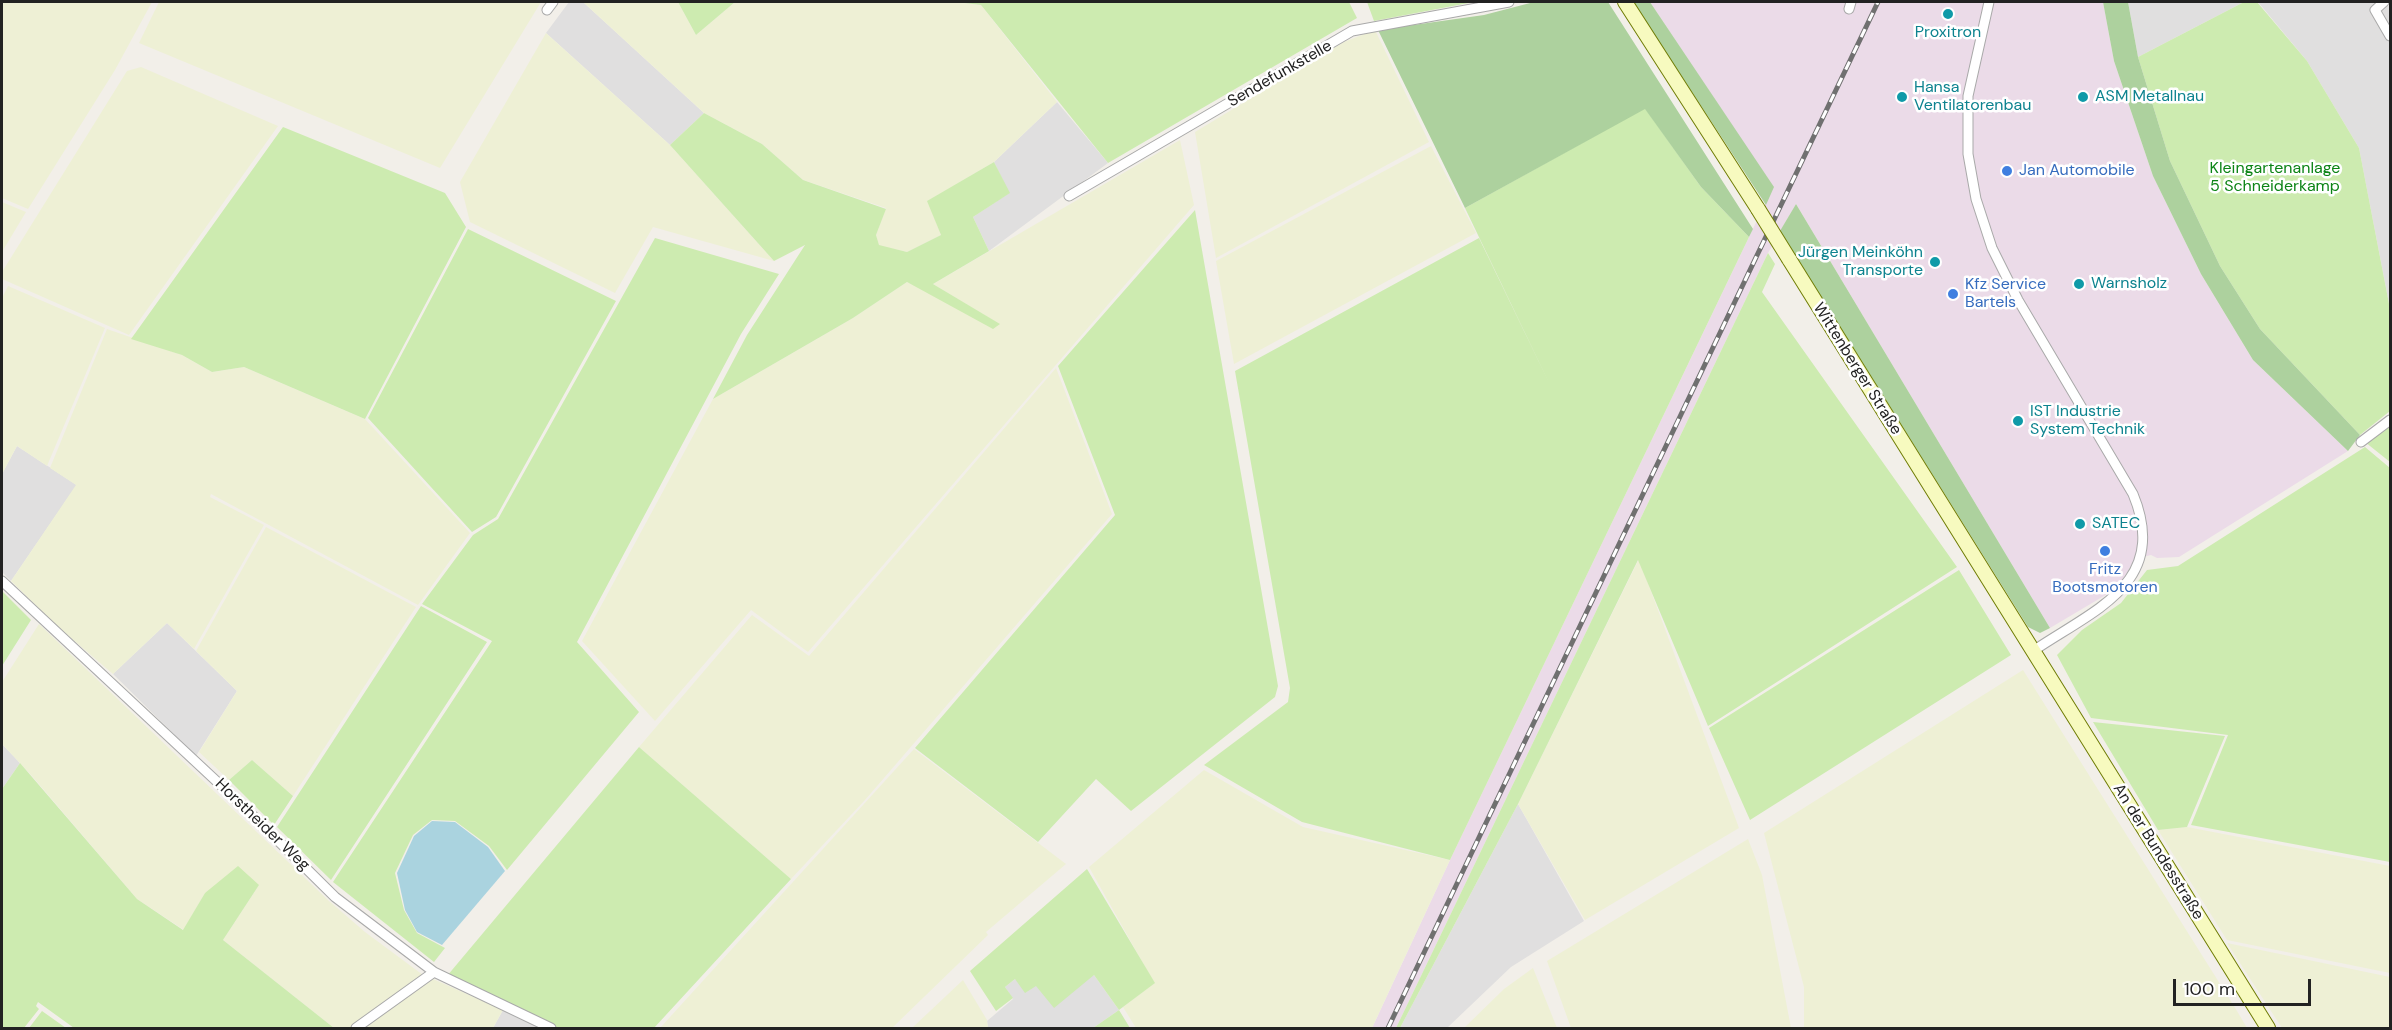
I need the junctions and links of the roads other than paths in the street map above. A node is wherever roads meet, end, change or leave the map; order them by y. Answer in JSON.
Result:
{"nodes":[{"id":1,"x":1509,"y":2,"type":"edge"},
{"id":2,"x":1625,"y":2,"type":"edge"},
{"id":3,"x":1989,"y":2,"type":"edge"},
{"id":4,"x":2368,"y":2,"type":"edge"},
{"id":5,"x":2384,"y":2,"type":"edge"},
{"id":6,"x":2375,"y":10,"type":"junction"},
{"id":7,"x":2391,"y":36,"type":"edge"},
{"id":8,"x":1069,"y":196,"type":"dead end"},
{"id":9,"x":2391,"y":420,"type":"edge"},
{"id":10,"x":2361,"y":442,"type":"dead end"},
{"id":11,"x":2,"y":581,"type":"edge"},
{"id":12,"x":2033,"y":651,"type":"junction"},
{"id":13,"x":2049,"y":676,"type":"joint"},
{"id":14,"x":434,"y":972,"type":"junction"},
{"id":15,"x":356,"y":1029,"type":"edge"},
{"id":16,"x":551,"y":1029,"type":"edge"},
{"id":17,"x":2268,"y":1029,"type":"edge"}],
"edges":[{"from":1,"to":8,"type":"street","name":"Sendefunkstelle"},
{"from":2,"to":12,"type":"main road","name":"Wittenberger Straße","bridge":true},
{"from":3,"to":12,"type":"street"},
{"from":4,"to":6,"type":"street"},
{"from":5,"to":6,"type":"street"},
{"from":6,"to":7,"type":"street"},
{"from":9,"to":10,"type":"street"},
{"from":11,"to":14,"type":"street","name":"Horstheider Weg"},
{"from":12,"to":13,"type":"main road","name":"Wittenberger Straße"},
{"from":13,"to":17,"type":"main road","name":"An der Bundesstraße"},
{"from":14,"to":15,"type":"street"},
{"from":14,"to":16,"type":"street","name":"Horstheider Weg"}]}
